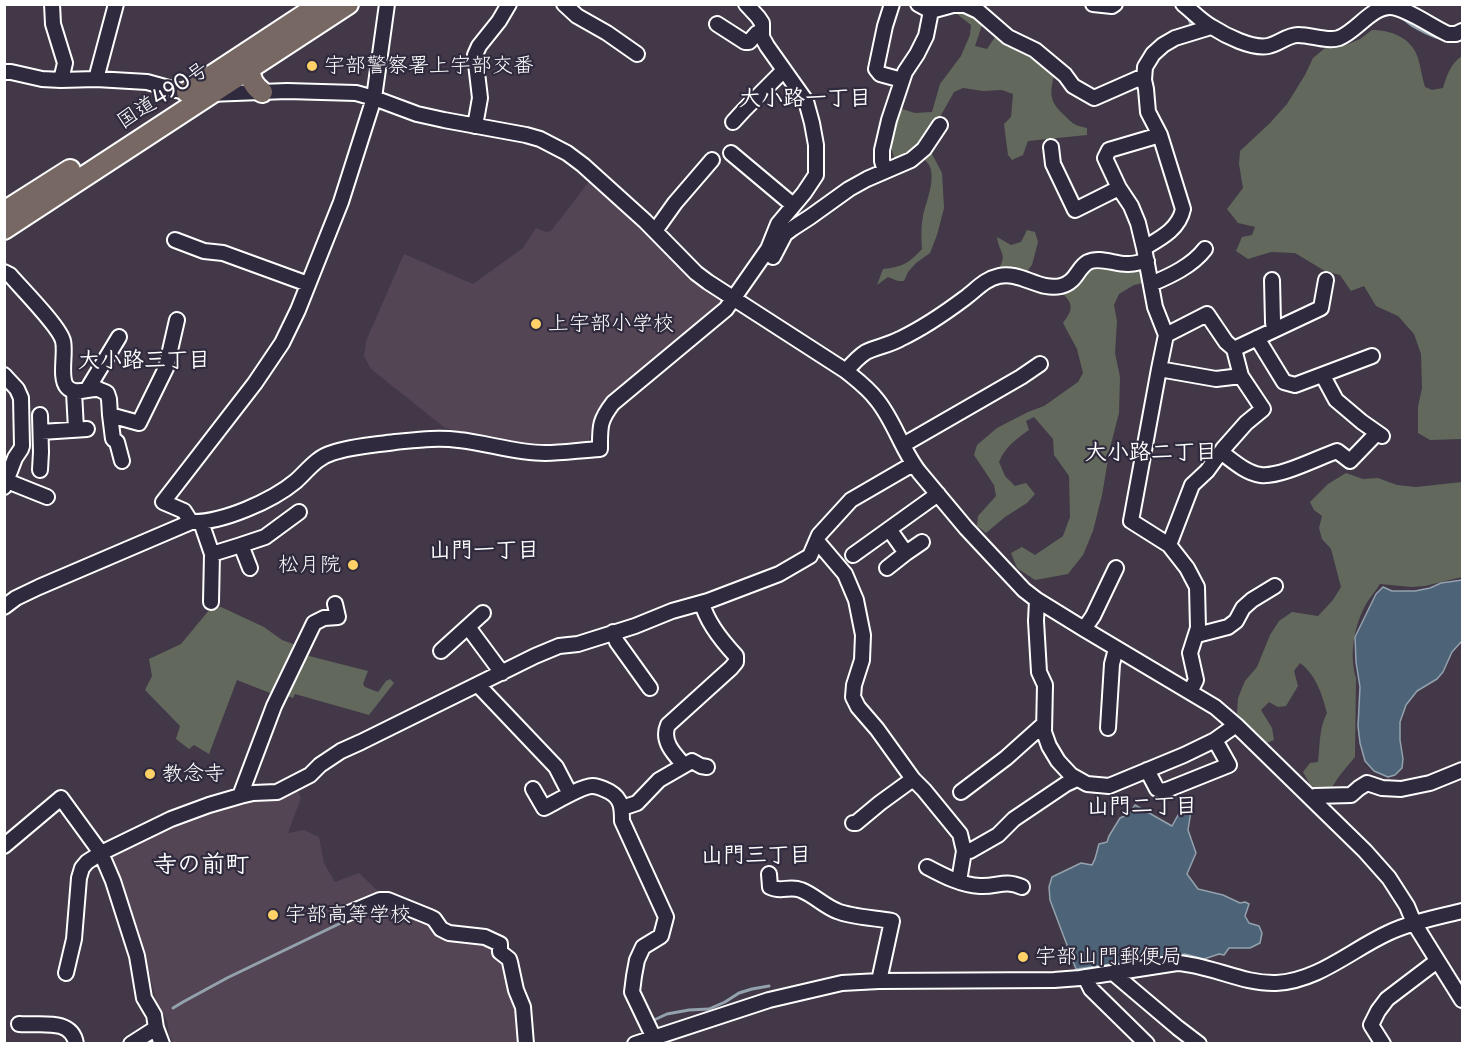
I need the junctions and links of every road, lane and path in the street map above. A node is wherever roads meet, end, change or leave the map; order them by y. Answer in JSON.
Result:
{"nodes":[{"id":1,"x":116,"y":4,"type":"edge"},
{"id":2,"x":321,"y":4,"type":"edge"},
{"id":3,"x":348,"y":4,"type":"edge"},
{"id":4,"x":387,"y":4,"type":"edge"},
{"id":5,"x":509,"y":4,"type":"edge"},
{"id":6,"x":564,"y":4,"type":"edge"},
{"id":7,"x":746,"y":4,"type":"edge"},
{"id":8,"x":892,"y":4,"type":"edge"},
{"id":9,"x":918,"y":4,"type":"edge"},
{"id":10,"x":1093,"y":4,"type":"edge"},
{"id":11,"x":1115,"y":4,"type":"edge"},
{"id":12,"x":1184,"y":4,"type":"edge"},
{"id":13,"x":48,"y":6,"type":"edge"},
{"id":14,"x":931,"y":11,"type":"junction"},
{"id":15,"x":717,"y":24,"type":"dead end"},
{"id":16,"x":1211,"y":27,"type":"junction"},
{"id":17,"x":762,"y":31,"type":"junction"},
{"id":18,"x":1462,"y":31,"type":"edge"},
{"id":19,"x":637,"y":54,"type":"dead end"},
{"id":20,"x":4,"y":61,"type":"edge"},
{"id":21,"x":250,"y":69,"type":"junction"},
{"id":22,"x":784,"y":70,"type":"junction"},
{"id":23,"x":4,"y":72,"type":"edge"},
{"id":24,"x":23,"y":75,"type":"junction"},
{"id":25,"x":1144,"y":76,"type":"junction"},
{"id":26,"x":61,"y":80,"type":"junction"},
{"id":27,"x":96,"y":80,"type":"junction"},
{"id":28,"x":902,"y":80,"type":"junction"},
{"id":29,"x":188,"y":92,"type":"junction"},
{"id":30,"x":262,"y":92,"type":"junction"},
{"id":31,"x":209,"y":94,"type":"junction"},
{"id":32,"x":374,"y":98,"type":"junction"},
{"id":33,"x":733,"y":123,"type":"dead end"},
{"id":34,"x":940,"y":125,"type":"dead end"},
{"id":35,"x":475,"y":126,"type":"junction"},
{"id":36,"x":1160,"y":135,"type":"junction"},
{"id":37,"x":1051,"y":147,"type":"dead end"},
{"id":38,"x":731,"y":153,"type":"dead end"},
{"id":39,"x":712,"y":160,"type":"dead end"},
{"id":40,"x":885,"y":171,"type":"junction"},
{"id":41,"x":1119,"y":188,"type":"junction"},
{"id":42,"x":793,"y":206,"type":"junction"},
{"id":43,"x":4,"y":212,"type":"edge"},
{"id":44,"x":4,"y":229,"type":"edge"},
{"id":45,"x":655,"y":231,"type":"junction"},
{"id":46,"x":175,"y":240,"type":"dead end"},
{"id":47,"x":1205,"y":249,"type":"dead end"},
{"id":48,"x":1145,"y":255,"type":"junction"},
{"id":49,"x":757,"y":266,"type":"junction"},
{"id":50,"x":4,"y":272,"type":"edge"},
{"id":51,"x":1272,"y":280,"type":"dead end"},
{"id":52,"x":1326,"y":280,"type":"dead end"},
{"id":53,"x":308,"y":284,"type":"junction"},
{"id":54,"x":1150,"y":284,"type":"junction"},
{"id":55,"x":732,"y":298,"type":"junction"},
{"id":56,"x":177,"y":320,"type":"dead end"},
{"id":57,"x":1274,"y":330,"type":"junction"},
{"id":58,"x":1166,"y":335,"type":"junction"},
{"id":59,"x":119,"y":338,"type":"dead end"},
{"id":60,"x":1257,"y":338,"type":"junction"},
{"id":61,"x":1234,"y":349,"type":"junction"},
{"id":62,"x":1372,"y":356,"type":"dead end"},
{"id":63,"x":1040,"y":364,"type":"dead end"},
{"id":64,"x":1159,"y":369,"type":"junction"},
{"id":65,"x":846,"y":371,"type":"junction"},
{"id":66,"x":4,"y":375,"type":"edge"},
{"id":67,"x":1241,"y":376,"type":"junction"},
{"id":68,"x":1323,"y":376,"type":"junction"},
{"id":69,"x":81,"y":391,"type":"junction"},
{"id":70,"x":40,"y":415,"type":"dead end"},
{"id":71,"x":110,"y":416,"type":"junction"},
{"id":72,"x":41,"y":432,"type":"junction"},
{"id":73,"x":903,"y":445,"type":"junction"},
{"id":74,"x":21,"y":449,"type":"junction"},
{"id":75,"x":41,"y":452,"type":"junction"},
{"id":76,"x":1221,"y":452,"type":"junction"},
{"id":77,"x":123,"y":461,"type":"dead end"},
{"id":78,"x":912,"y":464,"type":"junction"},
{"id":79,"x":40,"y":470,"type":"dead end"},
{"id":80,"x":6,"y":484,"type":"edge"},
{"id":81,"x":938,"y":494,"type":"junction"},
{"id":82,"x":47,"y":497,"type":"dead end"},
{"id":83,"x":299,"y":512,"type":"dead end"},
{"id":84,"x":196,"y":522,"type":"junction"},
{"id":85,"x":889,"y":529,"type":"junction"},
{"id":86,"x":817,"y":541,"type":"junction"},
{"id":87,"x":922,"y":542,"type":"dead end"},
{"id":88,"x":241,"y":545,"type":"junction"},
{"id":89,"x":1169,"y":545,"type":"junction"},
{"id":90,"x":212,"y":554,"type":"junction"},
{"id":91,"x":906,"y":554,"type":"junction"},
{"id":92,"x":854,"y":555,"type":"dead end"},
{"id":93,"x":250,"y":568,"type":"dead end"},
{"id":94,"x":887,"y":568,"type":"dead end"},
{"id":95,"x":1116,"y":568,"type":"dead end"},
{"id":96,"x":1275,"y":586,"type":"dead end"},
{"id":97,"x":1037,"y":600,"type":"junction"},
{"id":98,"x":211,"y":602,"type":"dead end"},
{"id":99,"x":702,"y":603,"type":"junction"},
{"id":100,"x":335,"y":604,"type":"dead end"},
{"id":101,"x":4,"y":607,"type":"edge"},
{"id":102,"x":483,"y":613,"type":"dead end"},
{"id":103,"x":468,"y":627,"type":"junction"},
{"id":104,"x":1084,"y":629,"type":"junction"},
{"id":105,"x":613,"y":632,"type":"junction"},
{"id":106,"x":1197,"y":635,"type":"junction"},
{"id":107,"x":1116,"y":649,"type":"junction"},
{"id":108,"x":441,"y":651,"type":"dead end"},
{"id":109,"x":502,"y":673,"type":"junction"},
{"id":110,"x":478,"y":685,"type":"junction"},
{"id":111,"x":650,"y":688,"type":"dead end"},
{"id":112,"x":1190,"y":692,"type":"junction"},
{"id":113,"x":1044,"y":724,"type":"junction"},
{"id":114,"x":1236,"y":725,"type":"junction"},
{"id":115,"x":1108,"y":728,"type":"dead end"},
{"id":116,"x":1215,"y":740,"type":"junction"},
{"id":117,"x":684,"y":765,"type":"junction"},
{"id":118,"x":707,"y":767,"type":"dead end"},
{"id":119,"x":1148,"y":770,"type":"junction"},
{"id":120,"x":1462,"y":770,"type":"edge"},
{"id":121,"x":913,"y":779,"type":"junction"},
{"id":122,"x":1077,"y":779,"type":"junction"},
{"id":123,"x":533,"y":789,"type":"dead end"},
{"id":124,"x":961,"y":792,"type":"dead end"},
{"id":125,"x":570,"y":795,"type":"junction"},
{"id":126,"x":240,"y":796,"type":"junction"},
{"id":127,"x":1311,"y":798,"type":"junction"},
{"id":128,"x":622,"y":808,"type":"junction"},
{"id":129,"x":853,"y":823,"type":"dead end"},
{"id":130,"x":4,"y":846,"type":"edge"},
{"id":131,"x":964,"y":851,"type":"junction"},
{"id":132,"x":101,"y":853,"type":"junction"},
{"id":133,"x":927,"y":867,"type":"dead end"},
{"id":134,"x":769,"y":874,"type":"dead end"},
{"id":135,"x":959,"y":881,"type":"junction"},
{"id":136,"x":1022,"y":887,"type":"dead end"},
{"id":137,"x":1462,"y":911,"type":"edge"},
{"id":138,"x":344,"y":915,"type":"dead end"},
{"id":139,"x":1414,"y":923,"type":"junction"},
{"id":140,"x":1437,"y":961,"type":"junction"},
{"id":141,"x":66,"y":973,"type":"dead end"},
{"id":142,"x":1113,"y":973,"type":"junction"},
{"id":143,"x":1085,"y":977,"type":"junction"},
{"id":144,"x":879,"y":981,"type":"junction"},
{"id":145,"x":1462,"y":1000,"type":"edge"},
{"id":146,"x":19,"y":1024,"type":"dead end"},
{"id":147,"x":156,"y":1028,"type":"junction"},
{"id":148,"x":654,"y":1038,"type":"junction"},
{"id":149,"x":76,"y":1044,"type":"edge"},
{"id":150,"x":131,"y":1044,"type":"edge"},
{"id":151,"x":162,"y":1044,"type":"edge"},
{"id":152,"x":526,"y":1044,"type":"edge"},
{"id":153,"x":635,"y":1044,"type":"edge"},
{"id":154,"x":1147,"y":1044,"type":"edge"},
{"id":155,"x":1199,"y":1044,"type":"edge"},
{"id":156,"x":1383,"y":1044,"type":"edge"}],
"edges":[{"from":1,"to":27,"type":"street"},
{"from":2,"to":29,"type":"highway","name":"国道490号"},
{"from":3,"to":21,"type":"highway","name":"国道490号"},
{"from":4,"to":32,"type":"street"},
{"from":5,"to":35,"type":"street"},
{"from":6,"to":19,"type":"street"},
{"from":7,"to":17,"type":"street"},
{"from":8,"to":28,"type":"street"},
{"from":9,"to":14,"type":"street"},
{"from":10,"to":11,"type":"street"},
{"from":12,"to":16,"type":"street"},
{"from":13,"to":26,"type":"street"},
{"from":14,"to":25,"type":"street"},
{"from":14,"to":28,"type":"street"},
{"from":15,"to":17,"type":"street"},
{"from":16,"to":18,"type":"street"},
{"from":16,"to":25,"type":"street"},
{"from":17,"to":22,"type":"street"},
{"from":20,"to":24,"type":"street"},
{"from":21,"to":30,"type":"highway"},
{"from":21,"to":31,"type":"highway","name":"国道490号"},
{"from":22,"to":33,"type":"street"},
{"from":22,"to":42,"type":"street"},
{"from":23,"to":24,"type":"street"},
{"from":24,"to":26,"type":"street"},
{"from":25,"to":36,"type":"street"},
{"from":26,"to":27,"type":"street"},
{"from":27,"to":29,"type":"street"},
{"from":28,"to":40,"type":"street"},
{"from":29,"to":31,"type":"street"},
{"from":29,"to":43,"type":"highway","name":"国道490号"},
{"from":30,"to":31,"type":"street"},
{"from":30,"to":32,"type":"street"},
{"from":31,"to":44,"type":"highway","name":"国道490号"},
{"from":32,"to":35,"type":"street"},
{"from":32,"to":53,"type":"street"},
{"from":34,"to":40,"type":"street"},
{"from":35,"to":45,"type":"street"},
{"from":36,"to":41,"type":"street"},
{"from":36,"to":48,"type":"street"},
{"from":37,"to":41,"type":"street"},
{"from":38,"to":42,"type":"street"},
{"from":39,"to":45,"type":"street"},
{"from":40,"to":49,"type":"street"},
{"from":41,"to":48,"type":"street"},
{"from":42,"to":49,"type":"street"},
{"from":45,"to":55,"type":"street"},
{"from":46,"to":53,"type":"street"},
{"from":47,"to":54,"type":"street"},
{"from":48,"to":54,"type":"street"},
{"from":48,"to":65,"type":"street"},
{"from":49,"to":55,"type":"street"},
{"from":50,"to":69,"type":"street"},
{"from":51,"to":57,"type":"street"},
{"from":52,"to":57,"type":"street"},
{"from":53,"to":84,"type":"street"},
{"from":54,"to":58,"type":"street"},
{"from":55,"to":65,"type":"street"},
{"from":55,"to":84,"type":"street"},
{"from":56,"to":71,"type":"street"},
{"from":57,"to":60,"type":"street"},
{"from":58,"to":61,"type":"street"},
{"from":58,"to":64,"type":"street"},
{"from":59,"to":69,"type":"street"},
{"from":60,"to":61,"type":"street"},
{"from":60,"to":68,"type":"street"},
{"from":61,"to":67,"type":"street"},
{"from":62,"to":68,"type":"street"},
{"from":63,"to":73,"type":"street"},
{"from":64,"to":67,"type":"street"},
{"from":64,"to":89,"type":"street"},
{"from":65,"to":73,"type":"street"},
{"from":66,"to":74,"type":"street"},
{"from":67,"to":76,"type":"street"},
{"from":68,"to":76,"type":"street"},
{"from":69,"to":71,"type":"street"},
{"from":69,"to":72,"type":"street"},
{"from":70,"to":72,"type":"street"},
{"from":71,"to":77,"type":"street"},
{"from":72,"to":75,"type":"street"},
{"from":73,"to":78,"type":"street"},
{"from":74,"to":75,"type":"street"},
{"from":74,"to":80,"type":"street"},
{"from":75,"to":79,"type":"street"},
{"from":76,"to":89,"type":"street"},
{"from":78,"to":81,"type":"street"},
{"from":78,"to":86,"type":"street"},
{"from":80,"to":82,"type":"street"},
{"from":81,"to":85,"type":"street"},
{"from":81,"to":97,"type":"street"},
{"from":83,"to":88,"type":"street"},
{"from":84,"to":90,"type":"street"},
{"from":84,"to":101,"type":"street"},
{"from":85,"to":91,"type":"street"},
{"from":85,"to":92,"type":"street"},
{"from":86,"to":99,"type":"street"},
{"from":86,"to":121,"type":"street"},
{"from":87,"to":91,"type":"street"},
{"from":88,"to":90,"type":"street"},
{"from":88,"to":93,"type":"street"},
{"from":89,"to":106,"type":"street"},
{"from":90,"to":98,"type":"street"},
{"from":91,"to":94,"type":"street"},
{"from":95,"to":104,"type":"street"},
{"from":96,"to":106,"type":"street"},
{"from":97,"to":104,"type":"street"},
{"from":97,"to":113,"type":"street"},
{"from":99,"to":105,"type":"street"},
{"from":99,"to":117,"type":"street"},
{"from":100,"to":126,"type":"street"},
{"from":102,"to":103,"type":"street"},
{"from":103,"to":108,"type":"street"},
{"from":103,"to":109,"type":"street"},
{"from":104,"to":107,"type":"street"},
{"from":105,"to":109,"type":"street"},
{"from":105,"to":111,"type":"street"},
{"from":106,"to":112,"type":"street"},
{"from":107,"to":112,"type":"street"},
{"from":107,"to":115,"type":"street"},
{"from":109,"to":110,"type":"street"},
{"from":110,"to":125,"type":"street"},
{"from":110,"to":126,"type":"street"},
{"from":112,"to":114,"type":"street"},
{"from":113,"to":122,"type":"street"},
{"from":113,"to":124,"type":"street"},
{"from":114,"to":116,"type":"street"},
{"from":114,"to":127,"type":"street"},
{"from":116,"to":119,"type":"street"},
{"from":116,"to":119,"type":"street"},
{"from":117,"to":118,"type":"street"},
{"from":117,"to":128,"type":"street"},
{"from":119,"to":122,"type":"street"},
{"from":120,"to":127,"type":"street"},
{"from":121,"to":129,"type":"street"},
{"from":121,"to":131,"type":"street"},
{"from":122,"to":131,"type":"street"},
{"from":123,"to":125,"type":"street"},
{"from":125,"to":128,"type":"street"},
{"from":126,"to":132,"type":"street"},
{"from":127,"to":139,"type":"street"},
{"from":128,"to":148,"type":"street"},
{"from":130,"to":132,"type":"street"},
{"from":131,"to":135,"type":"street"},
{"from":132,"to":141,"type":"street"},
{"from":132,"to":147,"type":"street"},
{"from":133,"to":135,"type":"street"},
{"from":134,"to":144,"type":"street"},
{"from":135,"to":136,"type":"street"},
{"from":137,"to":139,"type":"street"},
{"from":138,"to":152,"type":"street"},
{"from":139,"to":140,"type":"street"},
{"from":139,"to":142,"type":"street"},
{"from":140,"to":145,"type":"street"},
{"from":140,"to":156,"type":"street"},
{"from":142,"to":143,"type":"street"},
{"from":142,"to":155,"type":"street"},
{"from":143,"to":144,"type":"street"},
{"from":143,"to":154,"type":"street"},
{"from":144,"to":148,"type":"street"},
{"from":146,"to":149,"type":"street"},
{"from":147,"to":150,"type":"street"},
{"from":147,"to":151,"type":"street"},
{"from":148,"to":153,"type":"street"}]}
